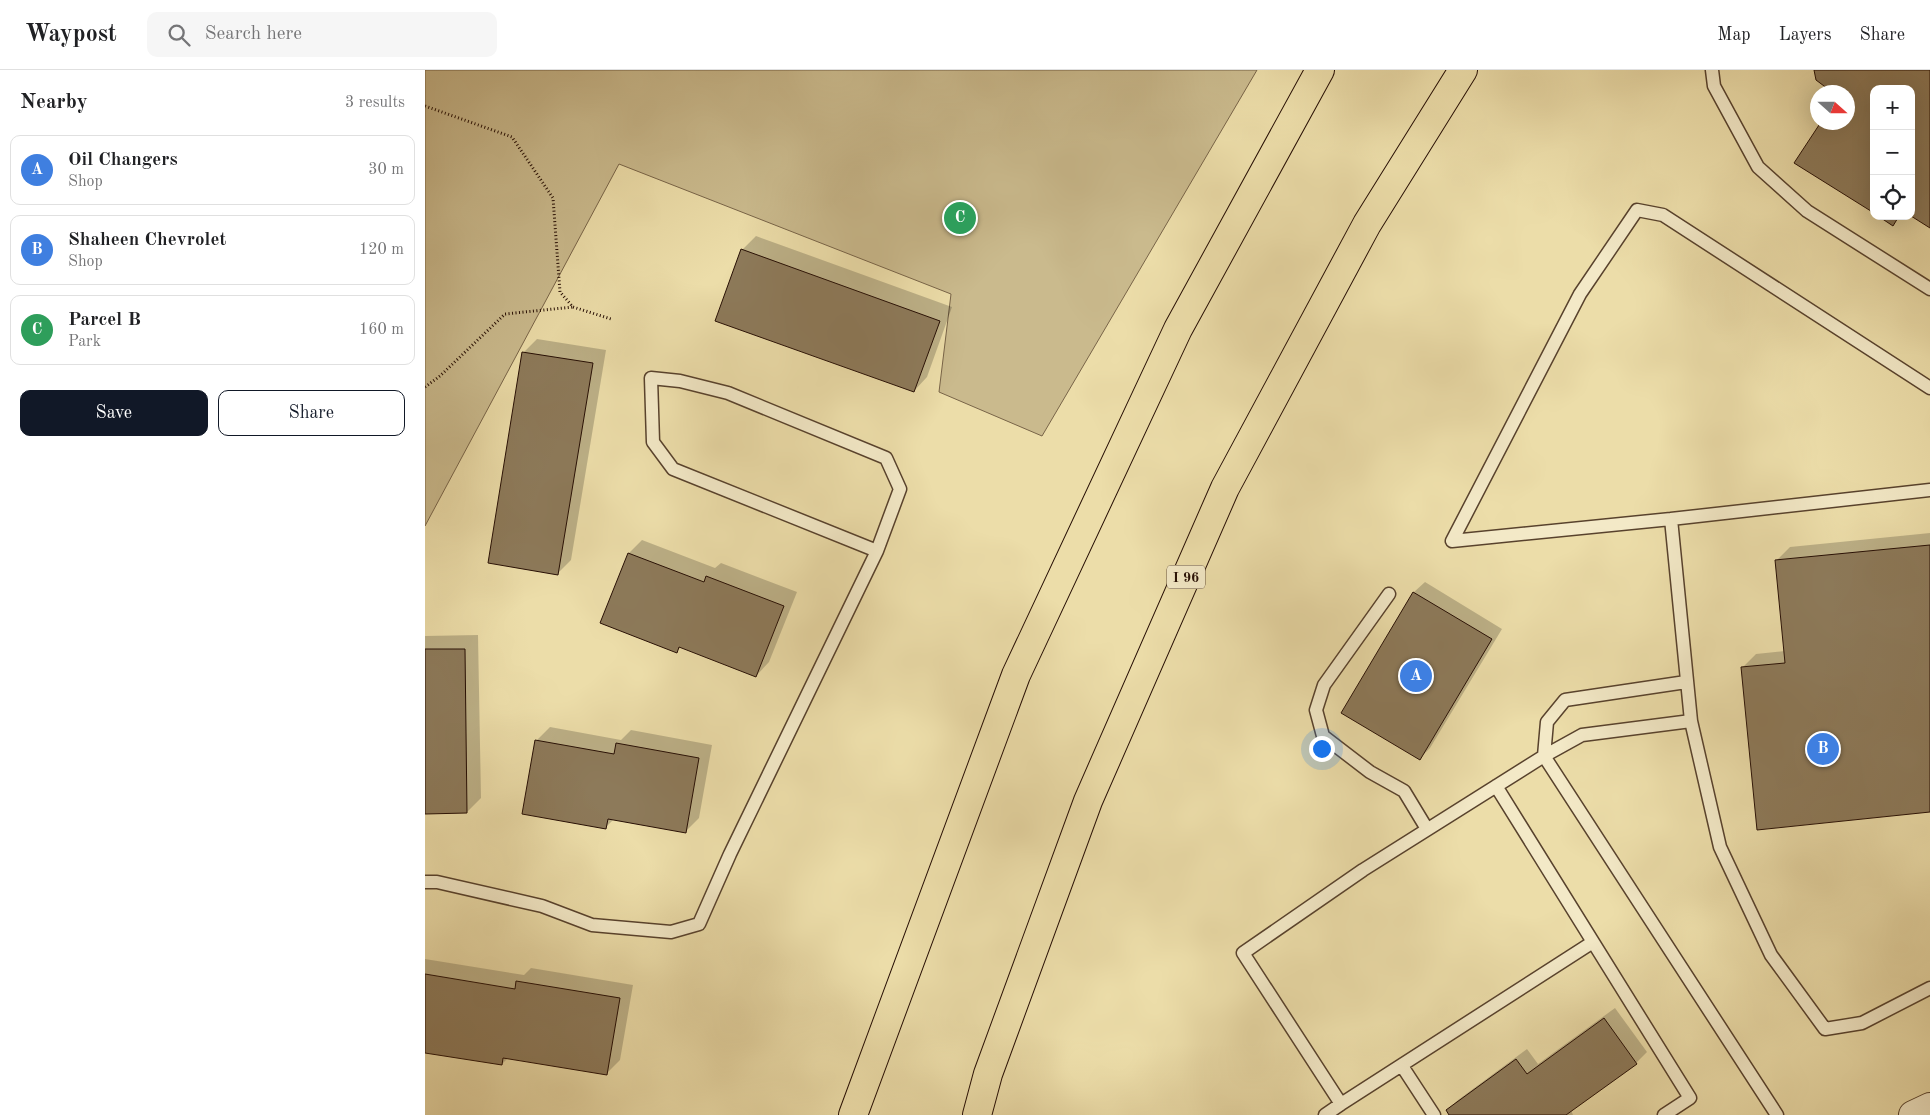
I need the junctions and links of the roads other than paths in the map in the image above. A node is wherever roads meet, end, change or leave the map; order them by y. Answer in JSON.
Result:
{"nodes":[{"id":1,"x":1320,"y":70,"type":"edge"},
{"id":2,"x":1463,"y":70,"type":"edge"},
{"id":3,"x":1712,"y":70,"type":"edge"},
{"id":4,"x":1930,"y":289,"type":"edge"},
{"id":5,"x":1930,"y":388,"type":"edge"},
{"id":6,"x":1930,"y":490,"type":"edge"},
{"id":7,"x":1671,"y":519,"type":"junction"},
{"id":8,"x":877,"y":551,"type":"junction"},
{"id":9,"x":1389,"y":594,"type":"dead end"},
{"id":10,"x":1687,"y":682,"type":"junction"},
{"id":11,"x":1691,"y":721,"type":"junction"},
{"id":12,"x":1545,"y":756,"type":"junction"},
{"id":13,"x":1496,"y":786,"type":"junction"},
{"id":14,"x":1427,"y":829,"type":"junction"},
{"id":15,"x":425,"y":882,"type":"edge"},
{"id":16,"x":1593,"y":942,"type":"junction"},
{"id":17,"x":1930,"y":988,"type":"edge"},
{"id":18,"x":1402,"y":1066,"type":"junction"},
{"id":19,"x":1341,"y":1104,"type":"junction"},
{"id":20,"x":1930,"y":1107,"type":"edge"},
{"id":21,"x":853,"y":1115,"type":"edge"},
{"id":22,"x":977,"y":1115,"type":"edge"},
{"id":23,"x":1326,"y":1115,"type":"edge"},
{"id":24,"x":1434,"y":1115,"type":"edge"},
{"id":25,"x":1664,"y":1115,"type":"edge"},
{"id":26,"x":1777,"y":1115,"type":"edge"},
{"id":27,"x":1913,"y":1115,"type":"edge"}],
"edges":[{"from":1,"to":21,"type":"highway"},
{"from":2,"to":22,"type":"highway","number":"I 96"},
{"from":3,"to":4,"type":"lane"},
{"from":5,"to":7,"type":"lane"},
{"from":6,"to":7,"type":"lane"},
{"from":7,"to":10,"type":"lane"},
{"from":8,"to":8,"type":"lane"},
{"from":8,"to":15,"type":"lane"},
{"from":9,"to":14,"type":"lane"},
{"from":10,"to":11,"type":"lane"},
{"from":10,"to":12,"type":"lane"},
{"from":11,"to":12,"type":"lane"},
{"from":11,"to":17,"type":"lane"},
{"from":12,"to":13,"type":"lane"},
{"from":12,"to":26,"type":"lane"},
{"from":13,"to":14,"type":"lane"},
{"from":13,"to":16,"type":"lane"},
{"from":14,"to":19,"type":"lane"},
{"from":16,"to":18,"type":"lane"},
{"from":16,"to":25,"type":"lane"},
{"from":18,"to":19,"type":"lane"},
{"from":18,"to":24,"type":"lane"},
{"from":19,"to":23,"type":"lane"},
{"from":20,"to":27,"type":"street"}]}
